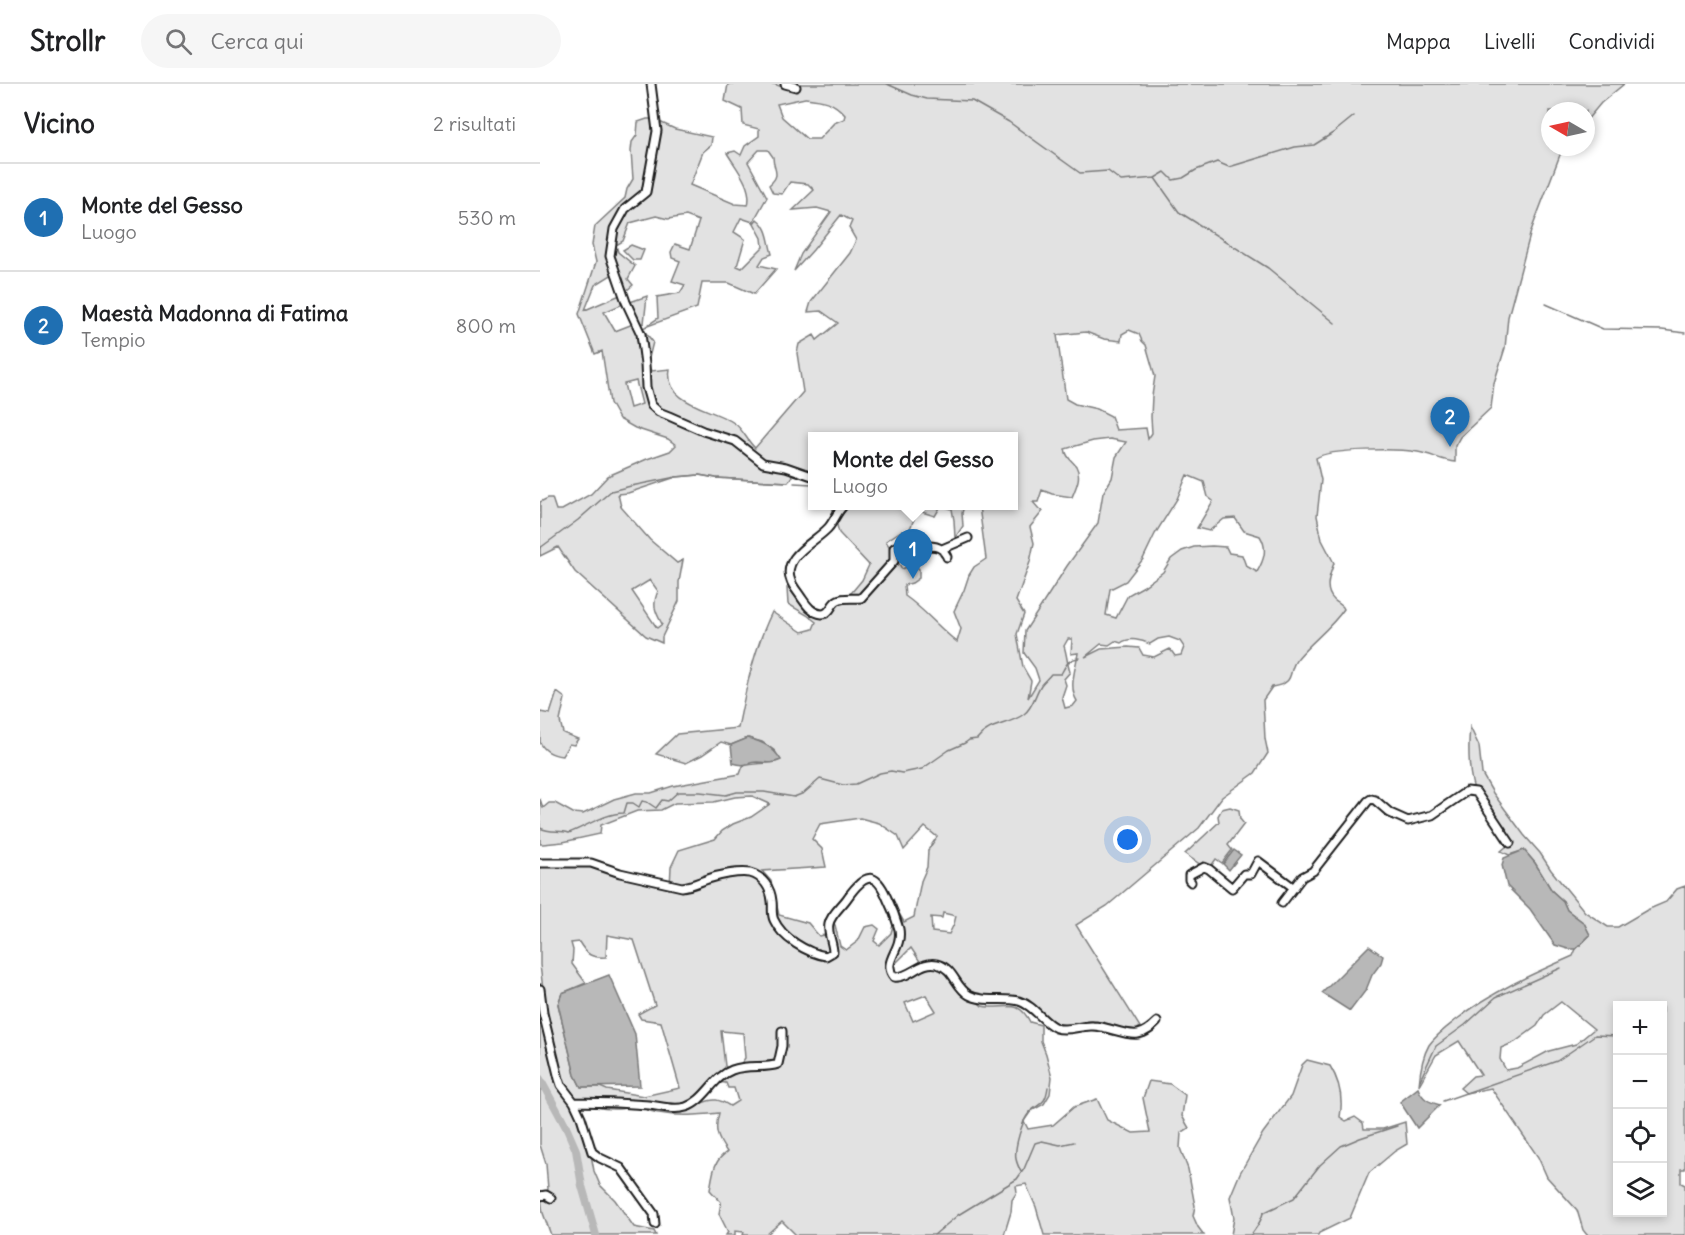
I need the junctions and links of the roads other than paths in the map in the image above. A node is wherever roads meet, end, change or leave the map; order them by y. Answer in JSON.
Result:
{"nodes":[{"id":1,"x":651,"y":84,"type":"edge"},
{"id":2,"x":785,"y":84,"type":"edge"},
{"id":3,"x":796,"y":87,"type":"dead end"},
{"id":4,"x":808,"y":474,"type":"edge"},
{"id":5,"x":840,"y":510,"type":"edge"},
{"id":6,"x":968,"y":538,"type":"dead end"},
{"id":7,"x":942,"y":549,"type":"junction"},
{"id":8,"x":947,"y":557,"type":"dead end"},
{"id":9,"x":1510,"y":843,"type":"dead end"},
{"id":10,"x":540,"y":863,"type":"edge"},
{"id":11,"x":1191,"y":882,"type":"dead end"},
{"id":12,"x":1294,"y":888,"type":"junction"},
{"id":13,"x":1282,"y":903,"type":"dead end"},
{"id":14,"x":540,"y":989,"type":"edge"},
{"id":15,"x":1157,"y":1022,"type":"dead end"},
{"id":16,"x":782,"y":1031,"type":"dead end"},
{"id":17,"x":574,"y":1102,"type":"junction"},
{"id":18,"x":540,"y":1196,"type":"edge"},
{"id":19,"x":551,"y":1198,"type":"dead end"},
{"id":20,"x":655,"y":1224,"type":"dead end"}],
"edges":[{"from":1,"to":4,"type":"street"},
{"from":2,"to":3,"type":"street"},
{"from":5,"to":7,"type":"street"},
{"from":6,"to":7,"type":"street"},
{"from":7,"to":8,"type":"street"},
{"from":9,"to":12,"type":"street"},
{"from":10,"to":15,"type":"street"},
{"from":11,"to":12,"type":"street"},
{"from":12,"to":13,"type":"street"},
{"from":14,"to":17,"type":"street"},
{"from":16,"to":17,"type":"street"},
{"from":17,"to":20,"type":"street"},
{"from":18,"to":19,"type":"street"}]}
